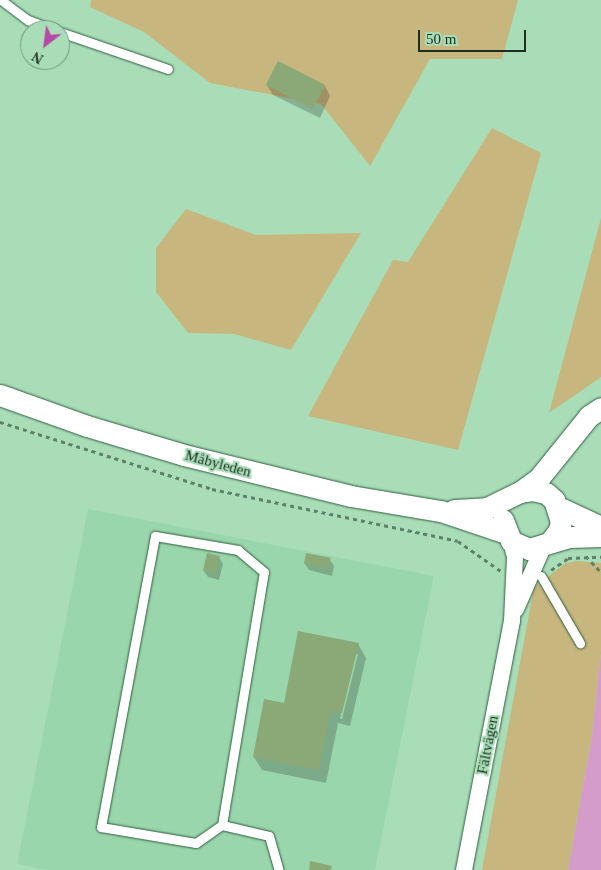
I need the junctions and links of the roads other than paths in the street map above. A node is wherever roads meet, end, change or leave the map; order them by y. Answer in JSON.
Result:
{"nodes":[{"id":1,"x":1,"y":0,"type":"edge"},
{"id":2,"x":28,"y":20,"type":"edge"},
{"id":3,"x":70,"y":35,"type":"edge"},
{"id":4,"x":168,"y":69,"type":"dead end"},
{"id":5,"x":0,"y":395,"type":"edge"},
{"id":6,"x":601,"y":408,"type":"edge"},
{"id":7,"x":569,"y":441,"type":"junction"},
{"id":8,"x":515,"y":496,"type":"junction"},
{"id":9,"x":556,"y":504,"type":"junction"},
{"id":10,"x":441,"y":511,"type":"junction"},
{"id":11,"x":601,"y":527,"type":"edge"},
{"id":12,"x":601,"y":536,"type":"edge"},
{"id":13,"x":508,"y":537,"type":"junction"},
{"id":14,"x":547,"y":544,"type":"junction"},
{"id":15,"x":541,"y":576,"type":"dead end"},
{"id":16,"x":512,"y":621,"type":"junction"},
{"id":17,"x":580,"y":643,"type":"dead end"},
{"id":18,"x":222,"y":825,"type":"junction"},
{"id":19,"x":279,"y":870,"type":"edge"},
{"id":20,"x":464,"y":870,"type":"edge"}],
"edges":[{"from":1,"to":2,"type":"lane"},
{"from":3,"to":4,"type":"lane"},
{"from":5,"to":10,"type":"street","name":"Måbyleden"},
{"from":6,"to":7,"type":"street"},
{"from":7,"to":8,"type":"street"},
{"from":7,"to":9,"type":"street"},
{"from":8,"to":9,"type":"street","name":"Måbyleden"},
{"from":8,"to":10,"type":"street","name":"Måbyleden"},
{"from":8,"to":13,"type":"street"},
{"from":9,"to":11,"type":"street","name":"Måbyleden"},
{"from":9,"to":14,"type":"street"},
{"from":10,"to":13,"type":"street","name":"Måbyleden"},
{"from":12,"to":14,"type":"street","name":"Måbyleden"},
{"from":13,"to":14,"type":"street","name":"Måbyleden"},
{"from":13,"to":16,"type":"street","name":"Fältvägen"},
{"from":14,"to":16,"type":"street","name":"Fältvägen"},
{"from":15,"to":17,"type":"lane"},
{"from":16,"to":20,"type":"street","name":"Fältvägen"},
{"from":18,"to":18,"type":"lane"},
{"from":18,"to":19,"type":"lane"}]}
